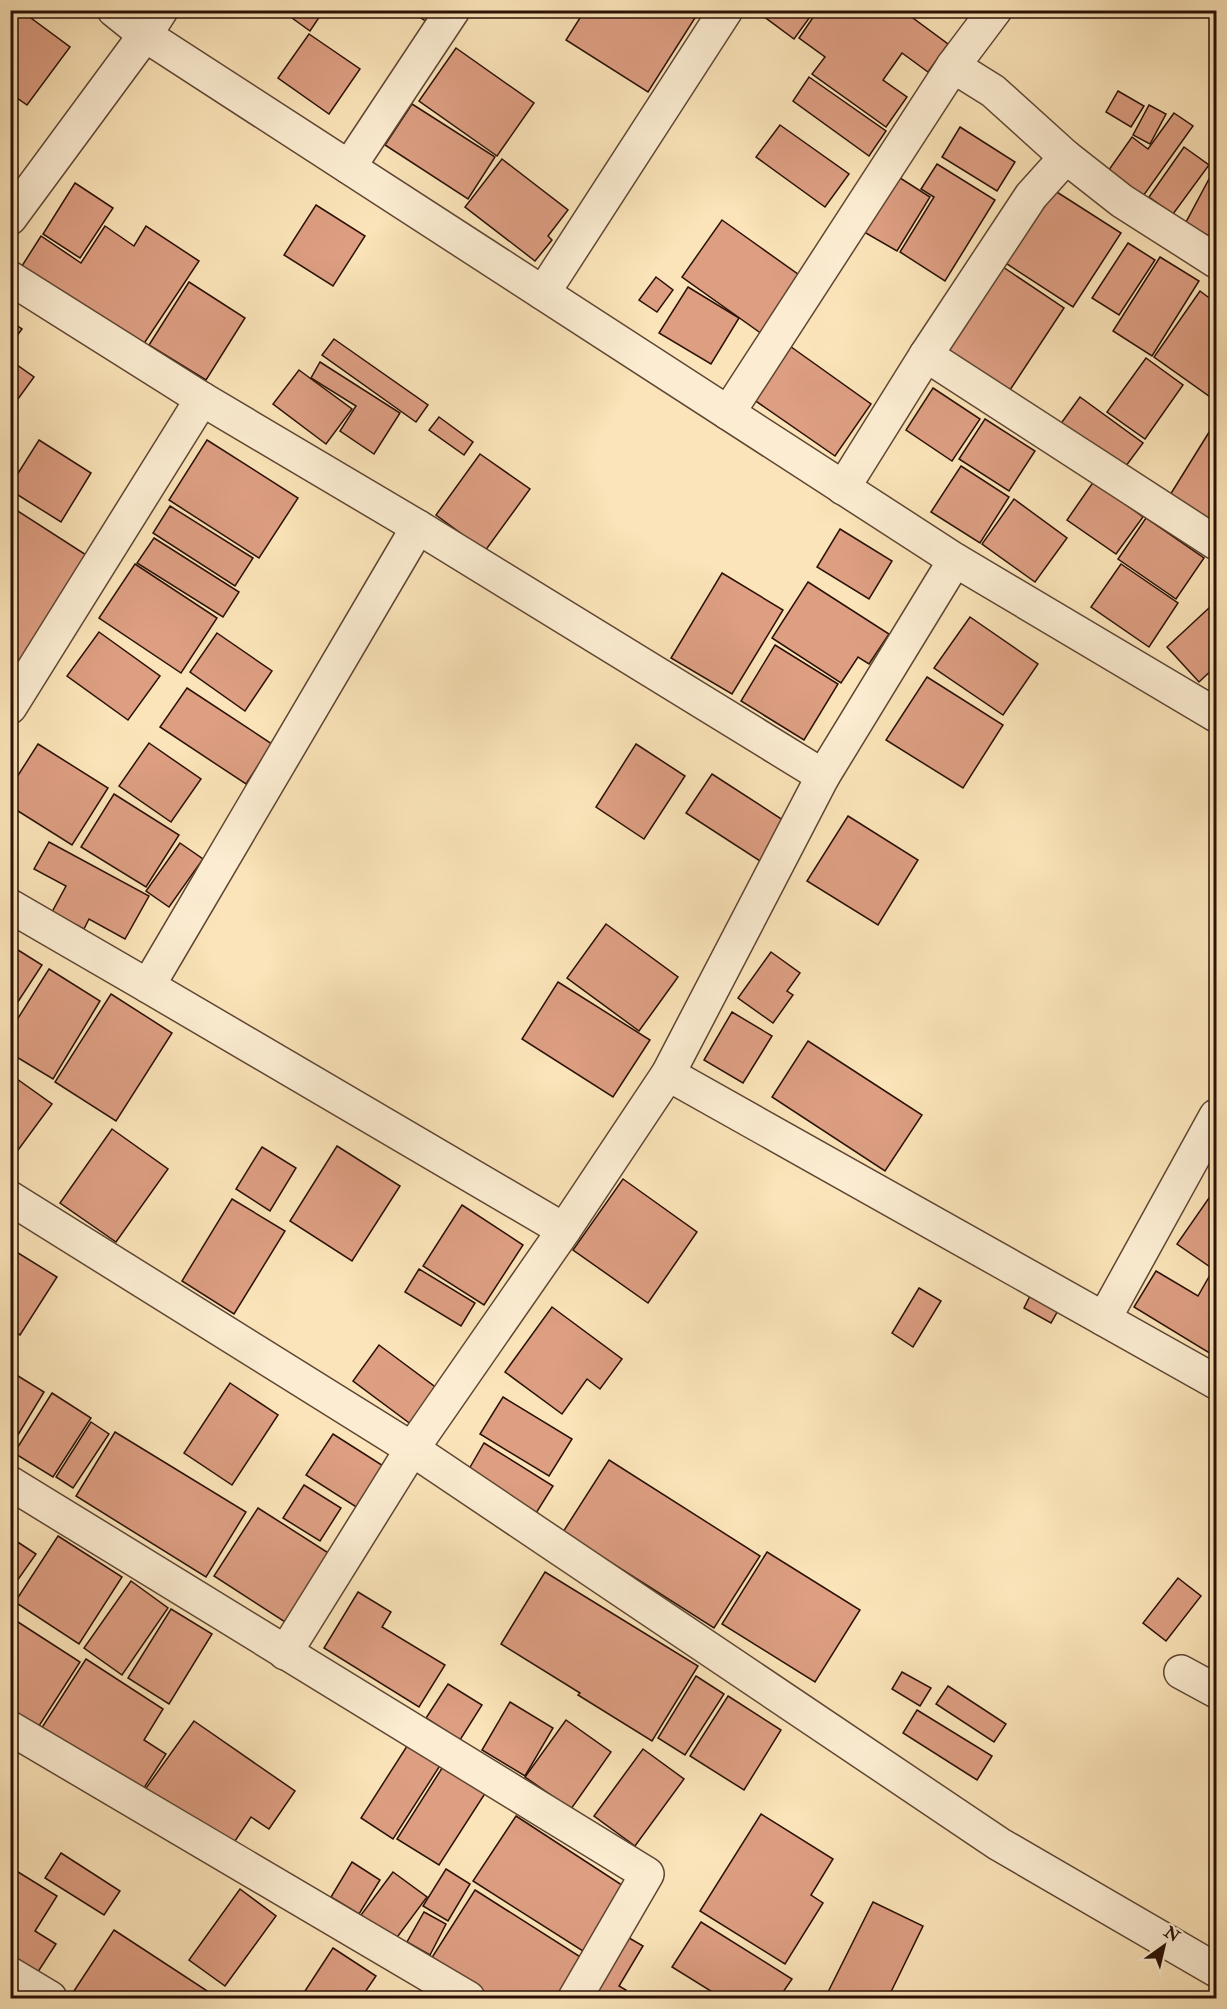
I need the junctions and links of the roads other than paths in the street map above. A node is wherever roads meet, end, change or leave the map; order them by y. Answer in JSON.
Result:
{"nodes":[{"id":1,"x":114,"y":10,"type":"edge"},
{"id":2,"x":453,"y":10,"type":"edge"},
{"id":3,"x":726,"y":10,"type":"edge"},
{"id":4,"x":995,"y":10,"type":"edge"},
{"id":5,"x":153,"y":23,"type":"edge"},
{"id":6,"x":953,"y":66,"type":"junction"},
{"id":7,"x":1066,"y":157,"type":"junction"},
{"id":8,"x":349,"y":167,"type":"junction"},
{"id":9,"x":10,"y":218,"type":"edge"},
{"id":10,"x":1216,"y":261,"type":"edge"},
{"id":11,"x":10,"y":278,"type":"edge"},
{"id":12,"x":543,"y":293,"type":"junction"},
{"id":13,"x":926,"y":355,"type":"junction"},
{"id":14,"x":202,"y":399,"type":"junction"},
{"id":15,"x":728,"y":413,"type":"junction"},
{"id":16,"x":843,"y":488,"type":"junction"},
{"id":17,"x":418,"y":527,"type":"junction"},
{"id":18,"x":1216,"y":543,"type":"edge"},
{"id":19,"x":955,"y":560,"type":"junction"},
{"id":20,"x":10,"y":707,"type":"edge"},
{"id":21,"x":1216,"y":715,"type":"edge"},
{"id":22,"x":823,"y":776,"type":"junction"},
{"id":23,"x":10,"y":906,"type":"edge"},
{"id":24,"x":147,"y":986,"type":"junction"},
{"id":25,"x":668,"y":1074,"type":"junction"},
{"id":26,"x":1216,"y":1116,"type":"edge"},
{"id":27,"x":10,"y":1198,"type":"edge"},
{"id":28,"x":564,"y":1230,"type":"junction"},
{"id":29,"x":1104,"y":1319,"type":"junction"},
{"id":30,"x":1216,"y":1382,"type":"edge"},
{"id":31,"x":412,"y":1449,"type":"junction"},
{"id":32,"x":10,"y":1483,"type":"edge"},
{"id":33,"x":285,"y":1653,"type":"junction"},
{"id":34,"x":1180,"y":1672,"type":"dead end"},
{"id":35,"x":1216,"y":1691,"type":"edge"},
{"id":36,"x":10,"y":1728,"type":"edge"},
{"id":37,"x":1216,"y":1970,"type":"edge"},
{"id":38,"x":10,"y":1974,"type":"edge"},
{"id":39,"x":50,"y":1998,"type":"edge"},
{"id":40,"x":468,"y":1998,"type":"edge"},
{"id":41,"x":575,"y":1998,"type":"edge"}],
"edges":[{"from":1,"to":5,"type":"street"},
{"from":2,"to":8,"type":"street"},
{"from":3,"to":12,"type":"street"},
{"from":4,"to":6,"type":"street"},
{"from":5,"to":8,"type":"street"},
{"from":5,"to":9,"type":"street"},
{"from":6,"to":7,"type":"street"},
{"from":6,"to":15,"type":"street"},
{"from":7,"to":10,"type":"street"},
{"from":7,"to":13,"type":"street"},
{"from":8,"to":12,"type":"street"},
{"from":11,"to":14,"type":"street"},
{"from":12,"to":15,"type":"street"},
{"from":13,"to":16,"type":"street"},
{"from":13,"to":18,"type":"street"},
{"from":14,"to":17,"type":"street"},
{"from":14,"to":20,"type":"street"},
{"from":15,"to":16,"type":"street"},
{"from":16,"to":19,"type":"street"},
{"from":17,"to":22,"type":"street"},
{"from":17,"to":24,"type":"street"},
{"from":19,"to":21,"type":"street"},
{"from":19,"to":22,"type":"street"},
{"from":22,"to":25,"type":"street"},
{"from":23,"to":24,"type":"street"},
{"from":24,"to":28,"type":"street"},
{"from":25,"to":28,"type":"street"},
{"from":25,"to":29,"type":"street"},
{"from":26,"to":29,"type":"street"},
{"from":27,"to":31,"type":"street"},
{"from":28,"to":31,"type":"street"},
{"from":29,"to":30,"type":"street"},
{"from":31,"to":33,"type":"street"},
{"from":31,"to":37,"type":"street"},
{"from":32,"to":33,"type":"street"},
{"from":33,"to":41,"type":"street"},
{"from":34,"to":35,"type":"street"},
{"from":36,"to":40,"type":"street"},
{"from":38,"to":39,"type":"street"}]}
